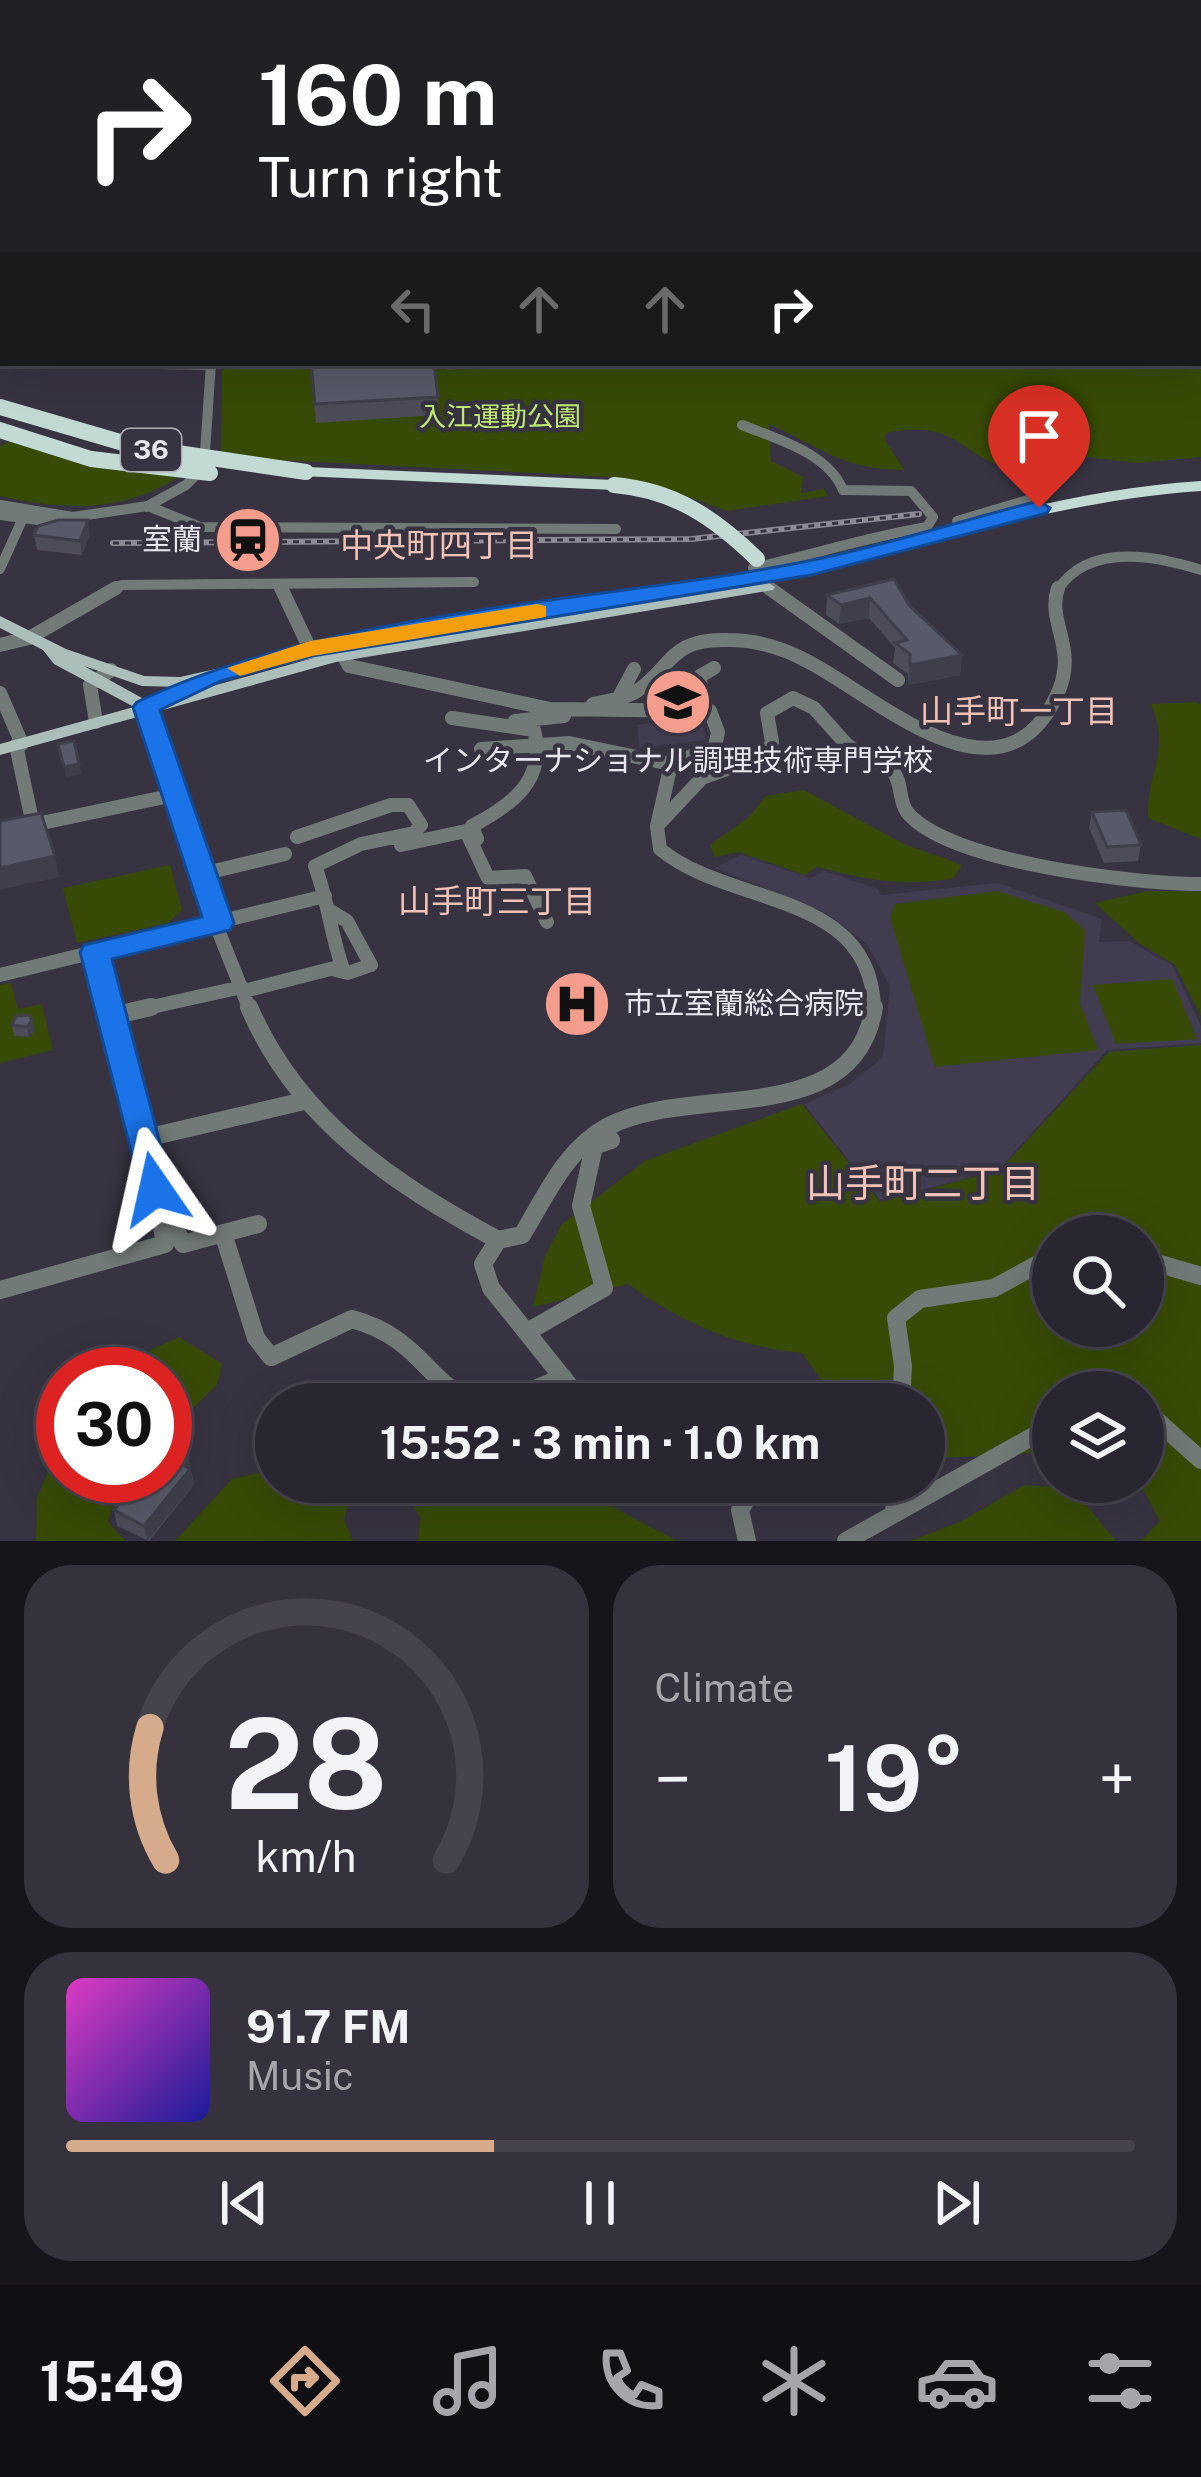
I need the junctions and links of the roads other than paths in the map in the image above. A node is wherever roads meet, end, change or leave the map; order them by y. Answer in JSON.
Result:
{"nodes":[{"id":1,"x":212,"y":366,"type":"edge"},
{"id":2,"x":0,"y":407,"type":"edge"},
{"id":3,"x":742,"y":425,"type":"dead end"},
{"id":4,"x":0,"y":430,"type":"edge"},
{"id":5,"x":306,"y":472,"type":"junction"},
{"id":6,"x":1201,"y":487,"type":"edge"},
{"id":7,"x":1201,"y":496,"type":"edge"},
{"id":8,"x":0,"y":505,"type":"edge"},
{"id":9,"x":148,"y":506,"type":"junction"},
{"id":10,"x":0,"y":515,"type":"edge"},
{"id":11,"x":22,"y":520,"type":"junction"},
{"id":12,"x":616,"y":529,"type":"dead end"},
{"id":13,"x":6,"y":545,"type":"edge"},
{"id":14,"x":0,"y":569,"type":"edge"},
{"id":15,"x":759,"y":570,"type":"junction"},
{"id":16,"x":1201,"y":570,"type":"edge"},
{"id":17,"x":474,"y":582,"type":"dead end"},
{"id":18,"x":279,"y":584,"type":"junction"},
{"id":19,"x":0,"y":621,"type":"edge"},
{"id":20,"x":29,"y":638,"type":"junction"},
{"id":21,"x":0,"y":645,"type":"edge"},
{"id":22,"x":310,"y":649,"type":"junction"},
{"id":23,"x":339,"y":656,"type":"junction"},
{"id":24,"x":634,"y":669,"type":"dead end"},
{"id":25,"x":712,"y":671,"type":"dead end"},
{"id":26,"x":104,"y":674,"type":"junction"},
{"id":27,"x":212,"y":676,"type":"junction"},
{"id":28,"x":898,"y":680,"type":"dead end"},
{"id":29,"x":0,"y":693,"type":"edge"},
{"id":30,"x":618,"y":699,"type":"junction"},
{"id":31,"x":146,"y":707,"type":"junction"},
{"id":32,"x":559,"y":709,"type":"junction"},
{"id":33,"x":589,"y":710,"type":"junction"},
{"id":34,"x":702,"y":710,"type":"junction"},
{"id":35,"x":452,"y":718,"type":"dead end"},
{"id":36,"x":96,"y":722,"type":"junction"},
{"id":37,"x":498,"y":722,"type":"junction"},
{"id":38,"x":541,"y":745,"type":"junction"},
{"id":39,"x":13,"y":746,"type":"edge"},
{"id":40,"x":481,"y":748,"type":"dead end"},
{"id":41,"x":670,"y":764,"type":"junction"},
{"id":42,"x":174,"y":795,"type":"junction"},
{"id":43,"x":33,"y":825,"type":"junction"},
{"id":44,"x":657,"y":826,"type":"junction"},
{"id":45,"x":0,"y":832,"type":"edge"},
{"id":46,"x":297,"y":837,"type":"dead end"},
{"id":47,"x":472,"y":843,"type":"junction"},
{"id":48,"x":285,"y":854,"type":"dead end"},
{"id":49,"x":318,"y":873,"type":"junction"},
{"id":50,"x":202,"y":874,"type":"junction"},
{"id":51,"x":1201,"y":884,"type":"edge"},
{"id":52,"x":328,"y":904,"type":"junction"},
{"id":53,"x":547,"y":922,"type":"dead end"},
{"id":54,"x":219,"y":923,"type":"junction"},
{"id":55,"x":95,"y":952,"type":"junction"},
{"id":56,"x":336,"y":970,"type":"junction"},
{"id":57,"x":0,"y":975,"type":"edge"},
{"id":58,"x":243,"y":989,"type":"junction"},
{"id":59,"x":112,"y":1016,"type":"junction"},
{"id":60,"x":304,"y":1101,"type":"junction"},
{"id":61,"x":146,"y":1138,"type":"junction"},
{"id":62,"x":610,"y":1140,"type":"dead end"},
{"id":63,"x":155,"y":1189,"type":"junction"},
{"id":64,"x":258,"y":1224,"type":"dead end"},
{"id":65,"x":224,"y":1233,"type":"junction"},
{"id":66,"x":497,"y":1240,"type":"junction"},
{"id":67,"x":1164,"y":1265,"type":"edge"},
{"id":68,"x":1032,"y":1267,"type":"edge"},
{"id":69,"x":1201,"y":1276,"type":"edge"},
{"id":70,"x":0,"y":1290,"type":"edge"},
{"id":71,"x":526,"y":1332,"type":"junction"},
{"id":72,"x":563,"y":1377,"type":"junction"},
{"id":73,"x":568,"y":1383,"type":"edge"},
{"id":74,"x":902,"y":1383,"type":"edge"},
{"id":75,"x":1164,"y":1427,"type":"edge"},
{"id":76,"x":1032,"y":1437,"type":"edge"},
{"id":77,"x":1201,"y":1460,"type":"edge"},
{"id":78,"x":740,"y":1503,"type":"edge"},
{"id":79,"x":895,"y":1503,"type":"edge"},
{"id":80,"x":894,"y":1514,"type":"junction"},
{"id":81,"x":747,"y":1541,"type":"edge"},
{"id":82,"x":846,"y":1541,"type":"edge"}],
"edges":[{"from":1,"to":9,"type":"street"},
{"from":2,"to":5,"type":"highway","number":"36","bridge":true},
{"from":3,"to":15,"type":"street"},
{"from":4,"to":5,"type":"highway","number":"36","bridge":true},
{"from":5,"to":15,"type":"highway","number":"36","bridge":true},
{"from":6,"to":15,"type":"highway"},
{"from":7,"to":15,"type":"highway"},
{"from":8,"to":9,"type":"street"},
{"from":9,"to":11,"type":"street"},
{"from":9,"to":12,"type":"street"},
{"from":10,"to":11,"type":"street"},
{"from":11,"to":13,"type":"street"},
{"from":13,"to":14,"type":"street"},
{"from":15,"to":22,"type":"main road"},
{"from":15,"to":23,"type":"main road"},
{"from":15,"to":28,"type":"street"},
{"from":16,"to":30,"type":"street"},
{"from":17,"to":18,"type":"street"},
{"from":18,"to":20,"type":"street"},
{"from":18,"to":22,"type":"street"},
{"from":19,"to":20,"type":"main road"},
{"from":20,"to":21,"type":"street"},
{"from":20,"to":26,"type":"main road"},
{"from":22,"to":23,"type":"street"},
{"from":22,"to":27,"type":"main road"},
{"from":23,"to":31,"type":"main road"},
{"from":23,"to":32,"type":"street"},
{"from":24,"to":30,"type":"street"},
{"from":25,"to":34,"type":"street"},
{"from":26,"to":27,"type":"main road"},
{"from":26,"to":31,"type":"main road"},
{"from":26,"to":36,"type":"street"},
{"from":27,"to":31,"type":"main road"},
{"from":29,"to":39,"type":"street"},
{"from":30,"to":32,"type":"street"},
{"from":31,"to":36,"type":"main road"},
{"from":31,"to":42,"type":"street"},
{"from":32,"to":33,"type":"street"},
{"from":33,"to":34,"type":"street"},
{"from":33,"to":37,"type":"street"},
{"from":34,"to":41,"type":"street"},
{"from":35,"to":37,"type":"street"},
{"from":36,"to":39,"type":"main road"},
{"from":37,"to":38,"type":"street"},
{"from":38,"to":40,"type":"street"},
{"from":38,"to":41,"type":"street"},
{"from":38,"to":47,"type":"street"},
{"from":39,"to":43,"type":"street"},
{"from":41,"to":44,"type":"street"},
{"from":42,"to":43,"type":"street"},
{"from":42,"to":50,"type":"street"},
{"from":43,"to":45,"type":"street"},
{"from":44,"to":51,"type":"street"},
{"from":44,"to":66,"type":"street"},
{"from":46,"to":49,"type":"street"},
{"from":47,"to":49,"type":"street"},
{"from":47,"to":53,"type":"street"},
{"from":48,"to":50,"type":"street"},
{"from":49,"to":52,"type":"street"},
{"from":50,"to":54,"type":"street"},
{"from":52,"to":54,"type":"street"},
{"from":52,"to":56,"type":"street"},
{"from":52,"to":56,"type":"street"},
{"from":54,"to":55,"type":"street"},
{"from":54,"to":58,"type":"street"},
{"from":55,"to":57,"type":"street"},
{"from":55,"to":59,"type":"street"},
{"from":56,"to":58,"type":"street"},
{"from":58,"to":59,"type":"street"},
{"from":58,"to":60,"type":"street"},
{"from":59,"to":61,"type":"street"},
{"from":60,"to":61,"type":"street"},
{"from":60,"to":66,"type":"street"},
{"from":61,"to":63,"type":"street"},
{"from":62,"to":71,"type":"street"},
{"from":63,"to":65,"type":"street"},
{"from":63,"to":70,"type":"street"},
{"from":64,"to":65,"type":"street"},
{"from":65,"to":72,"type":"street"},
{"from":66,"to":71,"type":"street"},
{"from":67,"to":69,"type":"street"},
{"from":68,"to":74,"type":"street"},
{"from":71,"to":72,"type":"street"},
{"from":72,"to":73,"type":"street"},
{"from":75,"to":77,"type":"street"},
{"from":76,"to":80,"type":"street"},
{"from":78,"to":81,"type":"street"},
{"from":79,"to":80,"type":"street"},
{"from":80,"to":82,"type":"street"}]}
